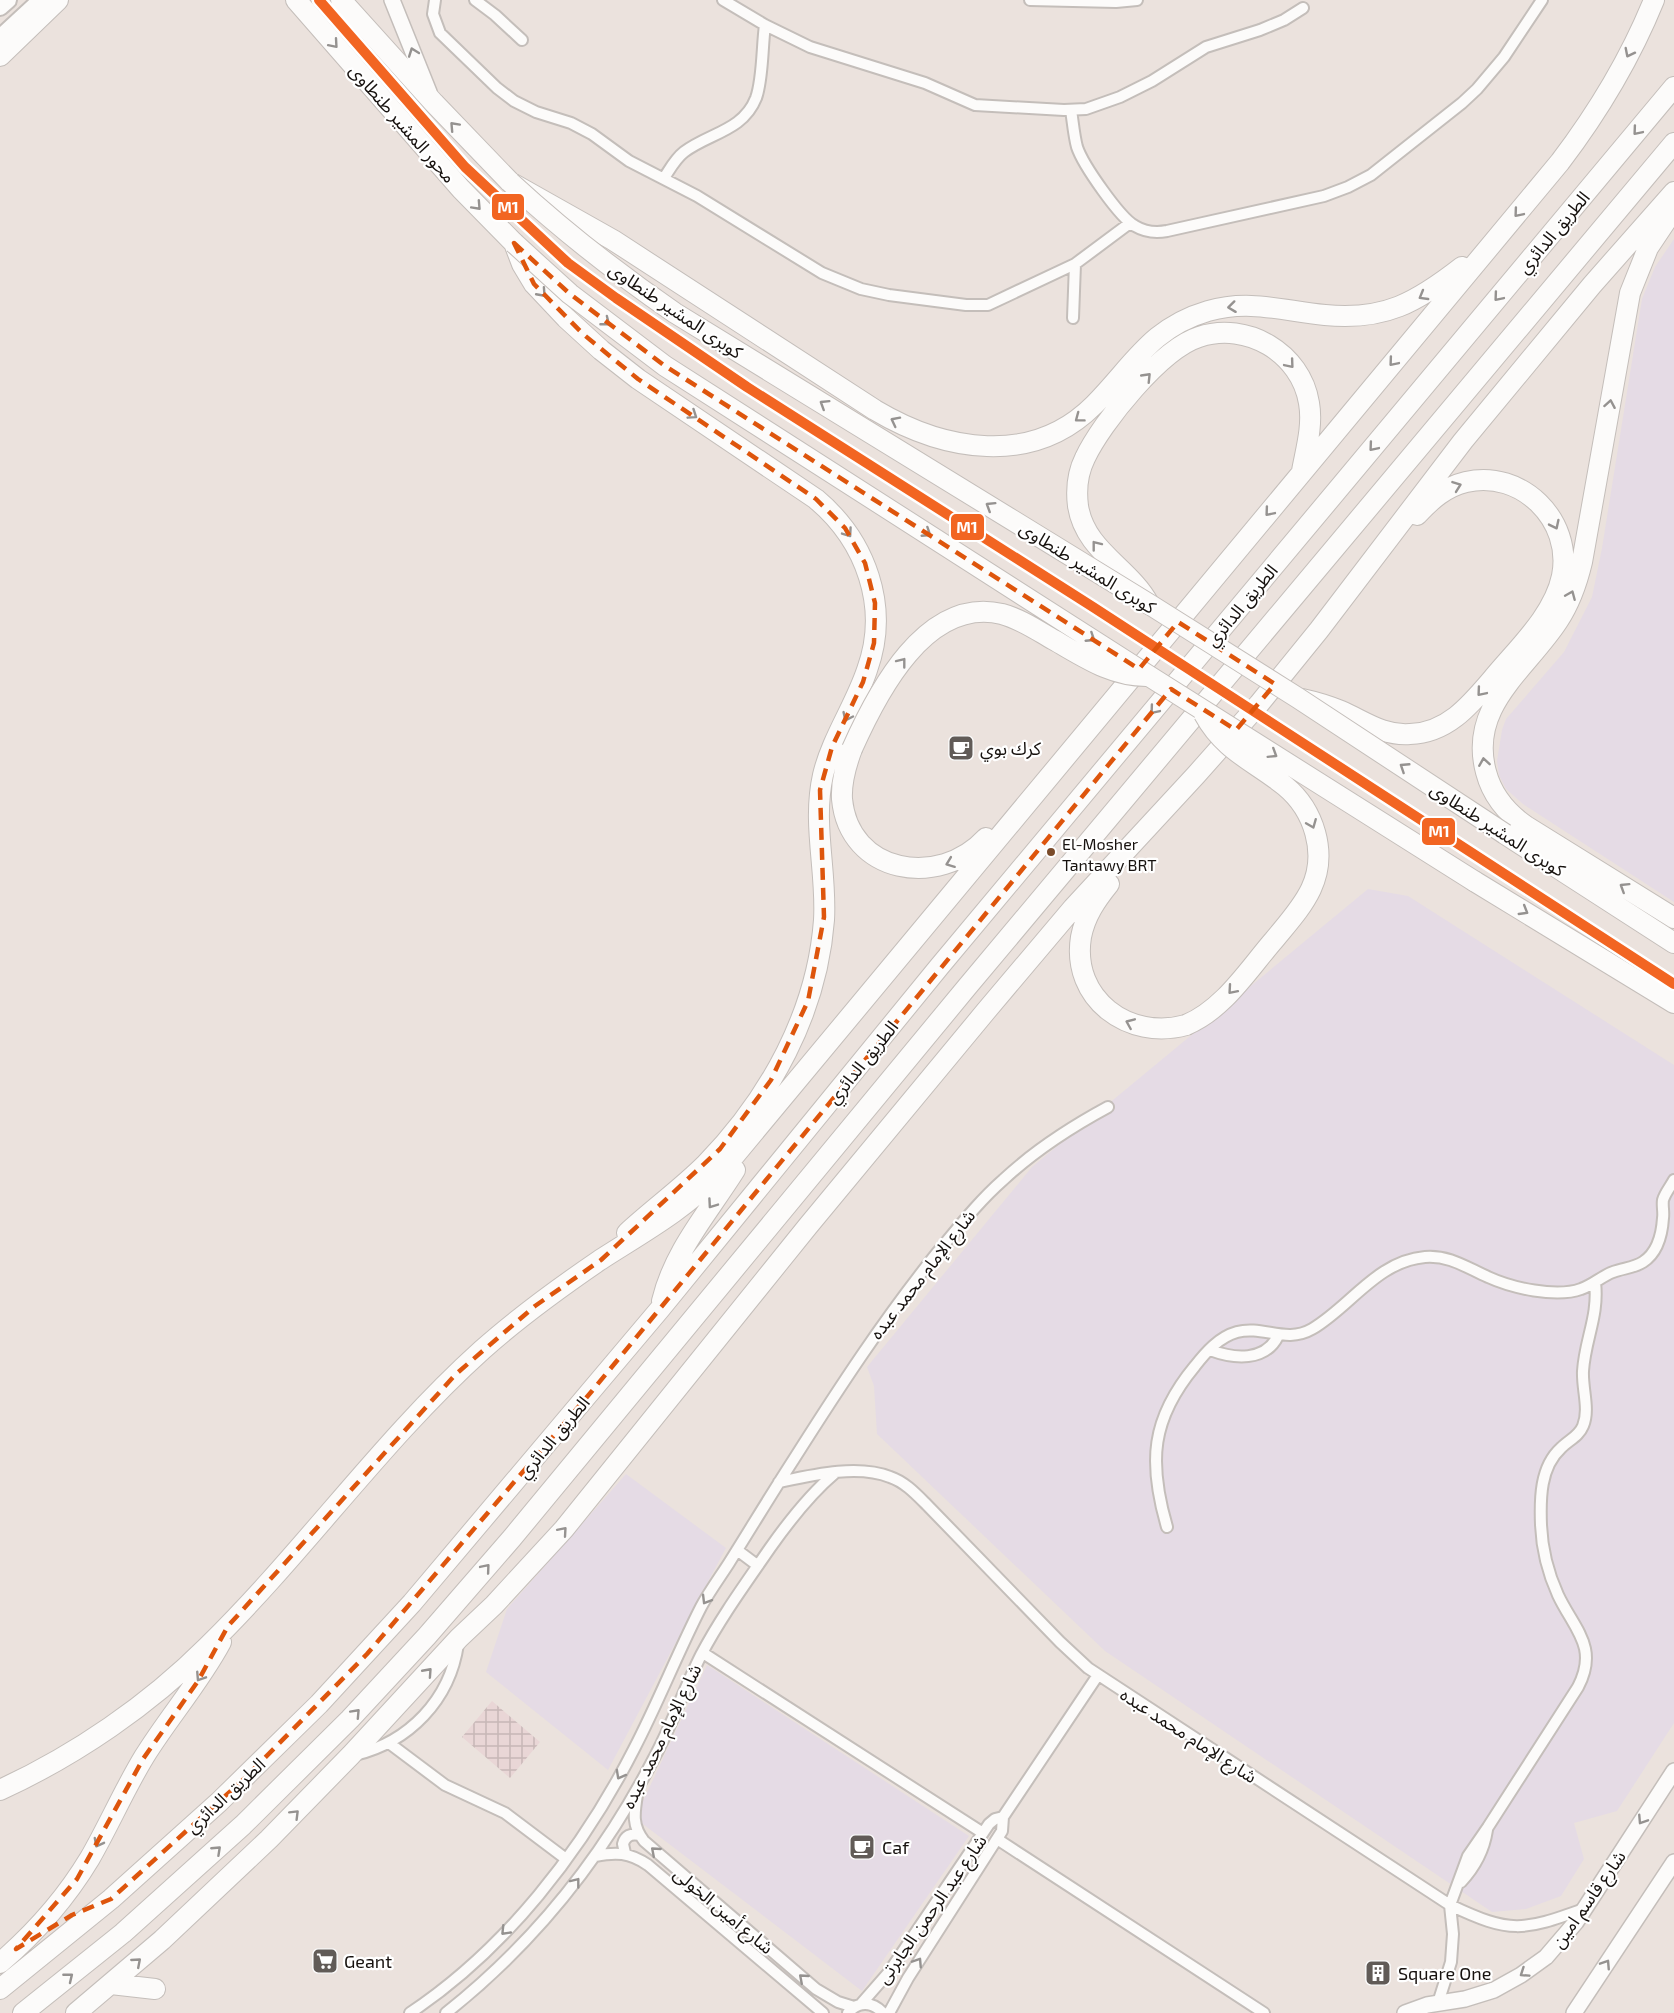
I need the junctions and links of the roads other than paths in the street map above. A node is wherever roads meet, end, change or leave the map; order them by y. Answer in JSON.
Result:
{"nodes":[{"id":1,"x":8,"y":0,"type":"edge"},
{"id":2,"x":41,"y":0,"type":"edge"},
{"id":3,"x":58,"y":0,"type":"edge"},
{"id":4,"x":296,"y":0,"type":"edge"},
{"id":5,"x":341,"y":0,"type":"edge"},
{"id":6,"x":392,"y":0,"type":"edge"},
{"id":7,"x":435,"y":0,"type":"edge"},
{"id":8,"x":475,"y":0,"type":"edge"},
{"id":9,"x":1030,"y":0,"type":"edge"},
{"id":10,"x":1137,"y":0,"type":"edge"},
{"id":11,"x":1542,"y":0,"type":"edge"},
{"id":12,"x":1654,"y":0,"type":"edge"},
{"id":13,"x":726,"y":1,"type":"edge"},
{"id":14,"x":0,"y":7,"type":"edge"},
{"id":15,"x":1303,"y":8,"type":"dead end"},
{"id":16,"x":765,"y":25,"type":"junction"},
{"id":17,"x":0,"y":38,"type":"edge"},
{"id":18,"x":522,"y":40,"type":"dead end"},
{"id":19,"x":0,"y":56,"type":"edge"},
{"id":20,"x":1674,"y":87,"type":"edge"},
{"id":21,"x":434,"y":104,"type":"junction"},
{"id":22,"x":1071,"y":110,"type":"junction"},
{"id":23,"x":1674,"y":143,"type":"edge"},
{"id":24,"x":664,"y":178,"type":"junction"},
{"id":25,"x":510,"y":182,"type":"junction"},
{"id":26,"x":1674,"y":192,"type":"edge"},
{"id":27,"x":1674,"y":209,"type":"edge"},
{"id":28,"x":1130,"y":223,"type":"junction"},
{"id":29,"x":514,"y":243,"type":"junction"},
{"id":30,"x":1487,"y":250,"type":"junction"},
{"id":31,"x":1075,"y":264,"type":"junction"},
{"id":32,"x":1073,"y":318,"type":"dead end"},
{"id":33,"x":1302,"y":472,"type":"junction"},
{"id":34,"x":1379,"y":548,"type":"junction"},
{"id":35,"x":1149,"y":604,"type":"junction"},
{"id":36,"x":1149,"y":676,"type":"junction"},
{"id":37,"x":1298,"y":698,"type":"junction"},
{"id":38,"x":1202,"y":709,"type":"junction"},
{"id":39,"x":1042,"y":785,"type":"junction"},
{"id":40,"x":1134,"y":841,"type":"junction"},
{"id":41,"x":1674,"y":918,"type":"edge"},
{"id":42,"x":1674,"y":943,"type":"edge"},
{"id":43,"x":1674,"y":1003,"type":"edge"},
{"id":44,"x":1108,"y":1107,"type":"dead end"},
{"id":45,"x":752,"y":1136,"type":"junction"},
{"id":46,"x":1674,"y":1180,"type":"edge"},
{"id":47,"x":601,"y":1260,"type":"junction"},
{"id":48,"x":1595,"y":1282,"type":"junction"},
{"id":49,"x":660,"y":1309,"type":"junction"},
{"id":50,"x":1278,"y":1336,"type":"junction"},
{"id":51,"x":1210,"y":1350,"type":"junction"},
{"id":52,"x":835,"y":1472,"type":"junction"},
{"id":53,"x":779,"y":1482,"type":"junction"},
{"id":54,"x":1167,"y":1527,"type":"dead end"},
{"id":55,"x":737,"y":1550,"type":"junction"},
{"id":56,"x":757,"y":1565,"type":"junction"},
{"id":57,"x":228,"y":1626,"type":"junction"},
{"id":58,"x":459,"y":1638,"type":"junction"},
{"id":59,"x":703,"y":1653,"type":"junction"},
{"id":60,"x":1098,"y":1675,"type":"junction"},
{"id":61,"x":389,"y":1743,"type":"junction"},
{"id":62,"x":351,"y":1755,"type":"junction"},
{"id":63,"x":1674,"y":1771,"type":"edge"},
{"id":64,"x":34,"y":1772,"type":"junction"},
{"id":65,"x":0,"y":1778,"type":"edge"},
{"id":66,"x":639,"y":1787,"type":"junction"},
{"id":67,"x":0,"y":1790,"type":"edge"},
{"id":68,"x":1002,"y":1817,"type":"junction"},
{"id":69,"x":983,"y":1833,"type":"junction"},
{"id":70,"x":639,"y":1834,"type":"junction"},
{"id":71,"x":997,"y":1839,"type":"junction"},
{"id":72,"x":625,"y":1853,"type":"junction"},
{"id":73,"x":595,"y":1856,"type":"junction"},
{"id":74,"x":566,"y":1859,"type":"junction"},
{"id":75,"x":1674,"y":1862,"type":"edge"},
{"id":76,"x":111,"y":1899,"type":"junction"},
{"id":77,"x":531,"y":1903,"type":"junction"},
{"id":78,"x":1450,"y":1905,"type":"junction"},
{"id":79,"x":1584,"y":1909,"type":"junction"},
{"id":80,"x":548,"y":1916,"type":"junction"},
{"id":81,"x":16,"y":1949,"type":"junction"},
{"id":82,"x":0,"y":1963,"type":"edge"},
{"id":83,"x":111,"y":1984,"type":"junction"},
{"id":84,"x":0,"y":1989,"type":"edge"},
{"id":85,"x":155,"y":1989,"type":"dead end"},
{"id":86,"x":1438,"y":2003,"type":"junction"},
{"id":87,"x":854,"y":2008,"type":"edge"},
{"id":88,"x":23,"y":2013,"type":"edge"},
{"id":89,"x":76,"y":2013,"type":"edge"},
{"id":90,"x":410,"y":2013,"type":"edge"},
{"id":91,"x":446,"y":2013,"type":"edge"},
{"id":92,"x":823,"y":2013,"type":"edge"},
{"id":93,"x":883,"y":2013,"type":"edge"},
{"id":94,"x":889,"y":2013,"type":"edge"},
{"id":95,"x":1264,"y":2013,"type":"edge"},
{"id":96,"x":1405,"y":2013,"type":"edge"},
{"id":97,"x":1574,"y":2013,"type":"edge"}],
"edges":[{"from":1,"to":14,"type":"main road"},
{"from":2,"to":17,"type":"main road"},
{"from":3,"to":19,"type":"highway"},
{"from":4,"to":29,"type":"highway","name":"محور المشير طنطاوى","one_way":true},
{"from":5,"to":21,"type":"highway","name":"محور المشير طنطاوى"},
{"from":21,"to":6,"type":"main road","one_way":true},
{"from":7,"to":24,"type":"street"},
{"from":8,"to":18,"type":"street"},
{"from":9,"to":10,"type":"street"},
{"from":11,"to":28,"type":"street"},
{"from":12,"to":30,"type":"highway","name":"الطريق الدائري","one_way":true},
{"from":13,"to":16,"type":"street"},
{"from":15,"to":22,"type":"street"},
{"from":16,"to":22,"type":"street"},
{"from":16,"to":24,"type":"street"},
{"from":20,"to":49,"type":"highway","name":"الطريق الدائري","one_way":true},
{"from":25,"to":21,"type":"highway","name":"محور المشير طنطاوى","one_way":true},
{"from":22,"to":28,"type":"street"},
{"from":88,"to":23,"type":"highway","name":"الطريق الدائري","one_way":true},
{"from":24,"to":31,"type":"street"},
{"from":30,"to":25,"type":"highway","one_way":true},
{"from":35,"to":25,"type":"highway","name":"كوبرى المشير طنطاوى","one_way":true,"bridge":true},
{"from":26,"to":34,"type":"highway"},
{"from":41,"to":27,"type":"highway","one_way":true},
{"from":28,"to":31,"type":"street"},
{"from":29,"to":36,"type":"highway","one_way":true,"bridge":true},
{"from":29,"to":47,"type":"highway","one_way":true},
{"from":30,"to":33,"type":"highway","name":"الطريق الدائري","one_way":true},
{"from":31,"to":32,"type":"street"},
{"from":35,"to":33,"type":"highway","one_way":true},
{"from":33,"to":39,"type":"highway","name":"الطريق الدائري","one_way":true},
{"from":34,"to":37,"type":"highway","one_way":true},
{"from":34,"to":40,"type":"highway"},
{"from":35,"to":37,"type":"highway","name":"كوبرى المشير طنطاوى","bridge":true},
{"from":36,"to":38,"type":"highway","bridge":true},
{"from":39,"to":36,"type":"highway","one_way":true,"bridge":true},
{"from":42,"to":37,"type":"highway","name":"كوبرى المشير طنطاوى","one_way":true,"bridge":true},
{"from":38,"to":40,"type":"highway","one_way":true,"bridge":true},
{"from":38,"to":43,"type":"highway","one_way":true,"bridge":true},
{"from":39,"to":45,"type":"highway","name":"الطريق الدائري"},
{"from":58,"to":40,"type":"highway","one_way":true},
{"from":44,"to":53,"type":"street","name":"شارع الإمام محمد عبده"},
{"from":45,"to":47,"type":"highway","name":"الطريق الدائري"},
{"from":45,"to":49,"type":"highway","one_way":true},
{"from":46,"to":48,"type":"street"},
{"from":47,"to":57,"type":"highway","name":"الطريق الدائري"},
{"from":48,"to":50,"type":"street"},
{"from":48,"to":78,"type":"street"},
{"from":49,"to":76,"type":"highway","name":"الطريق الدائري"},
{"from":50,"to":51,"type":"street"},
{"from":50,"to":51,"type":"street"},
{"from":51,"to":54,"type":"street"},
{"from":52,"to":53,"type":"street","name":"شارع الإمام محمد عبده"},
{"from":52,"to":56,"type":"street","name":"شارع الإمام محمد عبده"},
{"from":52,"to":60,"type":"street","name":"شارع الإمام محمد عبده"},
{"from":53,"to":55,"type":"street","name":"شارع الإمام محمد عبده"},
{"from":55,"to":56,"type":"street"},
{"from":55,"to":74,"type":"street","name":"شارع الإمام محمد عبده","one_way":true},
{"from":56,"to":59,"type":"street","name":"شارع الإمام محمد عبده"},
{"from":57,"to":64,"type":"highway","name":"الطريق الدائري"},
{"from":57,"to":81,"type":"highway","one_way":true},
{"from":58,"to":61,"type":"street"},
{"from":62,"to":58,"type":"highway","one_way":true},
{"from":59,"to":66,"type":"street","name":"شارع الإمام محمد عبده"},
{"from":59,"to":69,"type":"street"},
{"from":60,"to":68,"type":"street","name":"شارع عبد الرحمن الجابرتى"},
{"from":60,"to":78,"type":"street","name":"شارع الإمام محمد عبده"},
{"from":61,"to":62,"type":"street"},
{"from":61,"to":74,"type":"street"},
{"from":83,"to":62,"type":"highway","one_way":true},
{"from":63,"to":79,"type":"main road","name":"شارع قاسم امين","one_way":true},
{"from":64,"to":65,"type":"street"},
{"from":64,"to":67,"type":"highway","name":"الطريق الدائري"},
{"from":66,"to":70,"type":"street"},
{"from":66,"to":73,"type":"street","name":"شارع الإمام محمد عبده"},
{"from":68,"to":69,"type":"street","name":"شارع عبد الرحمن الجابرتى"},
{"from":68,"to":71,"type":"street","name":"شارع عبد الرحمن الجابرتى"},
{"from":69,"to":87,"type":"street","name":"شارع عبد الرحمن الجابرتى"},
{"from":70,"to":72,"type":"street"},
{"from":87,"to":70,"type":"street","name":"شارع أمين الخولى","one_way":true},
{"from":94,"to":71,"type":"street","name":"شارع عبد الرحمن الجابرتى","one_way":true},
{"from":71,"to":95,"type":"street"},
{"from":72,"to":73,"type":"street"},
{"from":72,"to":92,"type":"street","name":"شارع أمين الخولى"},
{"from":80,"to":73,"type":"street","name":"شارع الإمام محمد عبده","one_way":true},
{"from":74,"to":77,"type":"street","name":"شارع الإمام محمد عبده"},
{"from":97,"to":75,"type":"main road","one_way":true},
{"from":76,"to":81,"type":"highway"},
{"from":76,"to":84,"type":"highway","name":"الطريق الدائري"},
{"from":77,"to":80,"type":"street"},
{"from":77,"to":90,"type":"street","name":"شارع الإمام محمد عبده","one_way":true},
{"from":78,"to":79,"type":"street","name":"شارع الإمام محمد عبده"},
{"from":78,"to":86,"type":"street"},
{"from":79,"to":86,"type":"main road","name":"شارع قاسم امين","one_way":true},
{"from":80,"to":91,"type":"street","name":"شارع الإمام محمد عبده"},
{"from":81,"to":82,"type":"highway"},
{"from":83,"to":85,"type":"highway"},
{"from":83,"to":89,"type":"highway"},
{"from":86,"to":96,"type":"main road","name":"شارع قاسم امين"},
{"from":87,"to":93,"type":"street","name":"شارع أمين الخولى"}]}
